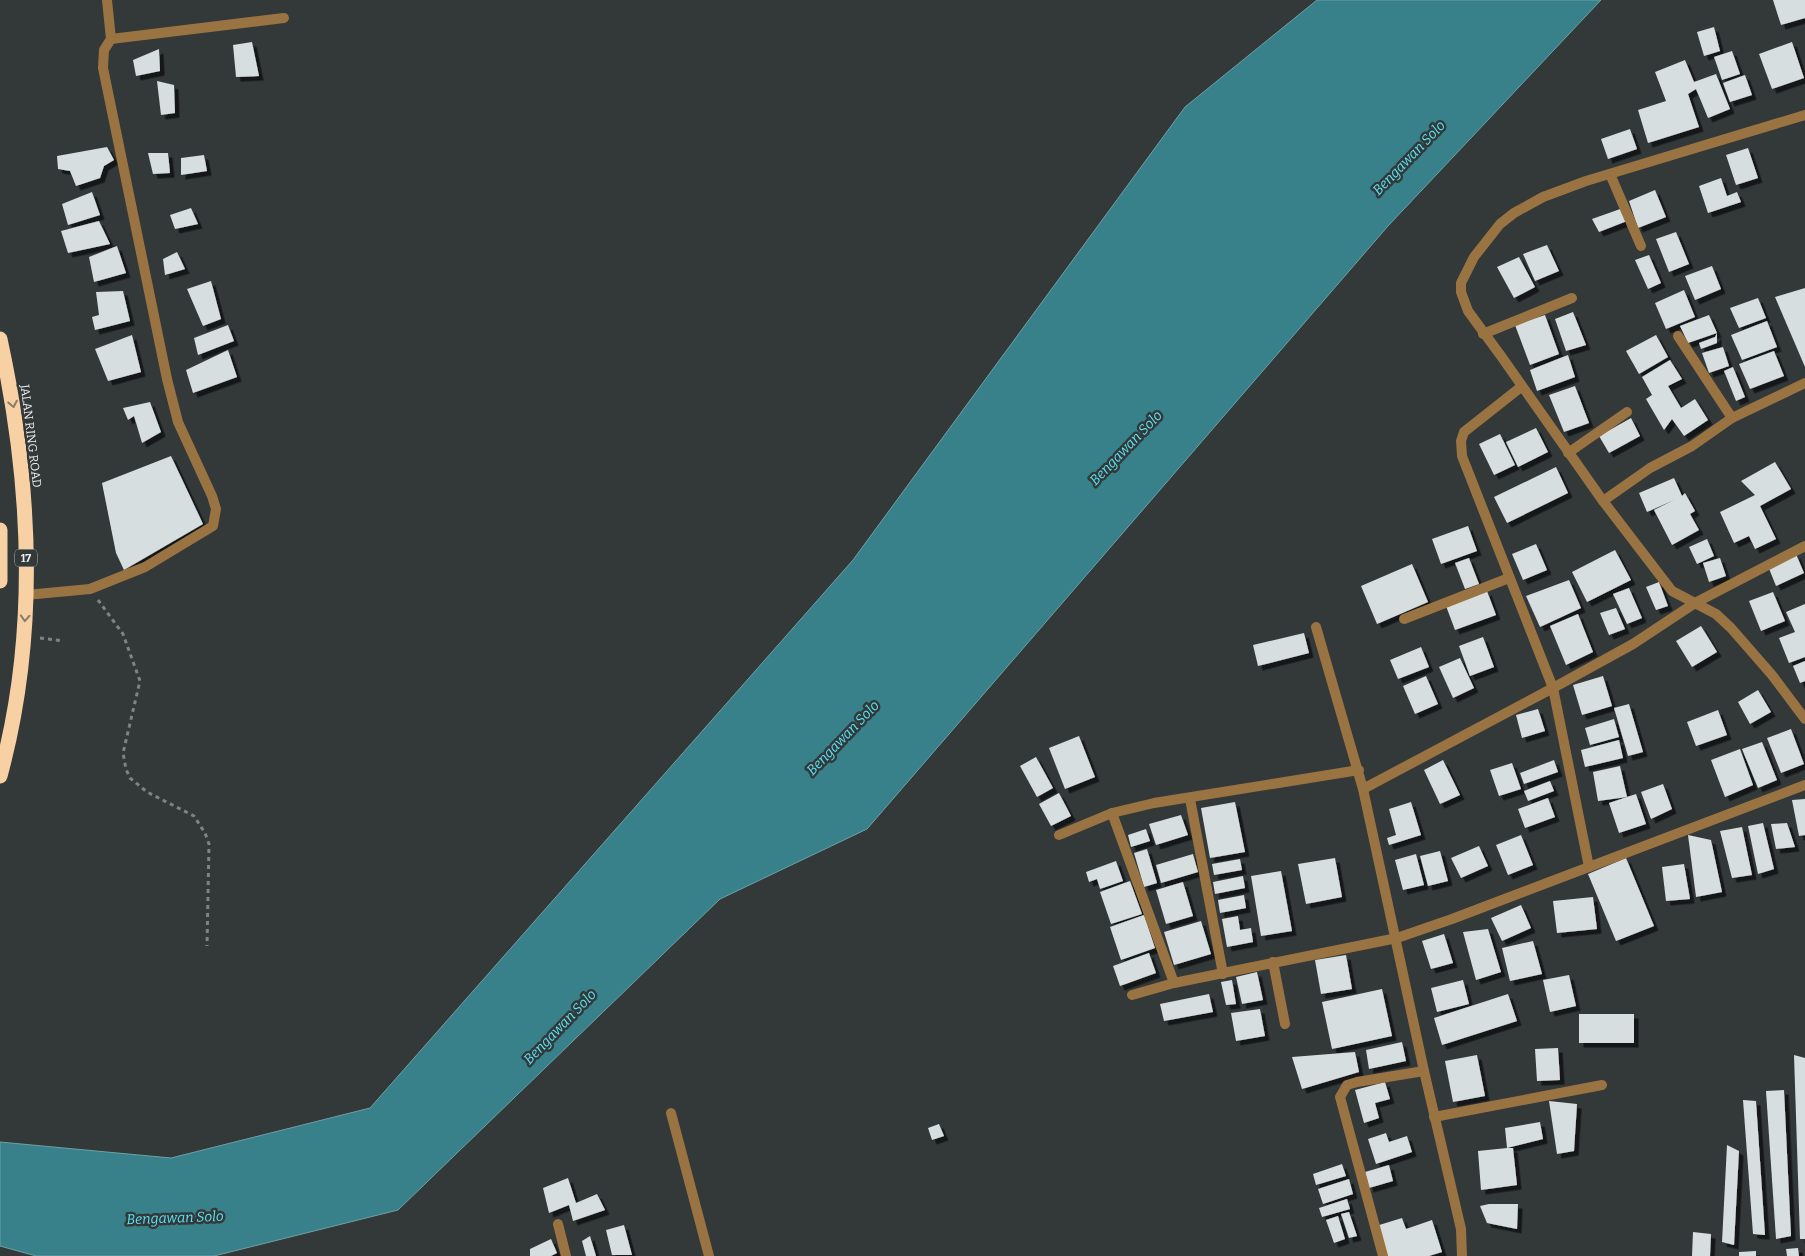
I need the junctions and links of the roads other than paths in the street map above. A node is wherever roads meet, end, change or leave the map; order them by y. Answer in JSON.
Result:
{"nodes":[{"id":1,"x":107,"y":0,"type":"edge"},
{"id":2,"x":284,"y":18,"type":"dead end"},
{"id":3,"x":111,"y":39,"type":"junction"},
{"id":4,"x":1805,"y":115,"type":"edge"},
{"id":5,"x":1610,"y":174,"type":"junction"},
{"id":6,"x":1641,"y":246,"type":"dead end"},
{"id":7,"x":1572,"y":298,"type":"dead end"},
{"id":8,"x":1483,"y":334,"type":"junction"},
{"id":9,"x":1678,"y":336,"type":"dead end"},
{"id":10,"x":0,"y":339,"type":"edge"},
{"id":11,"x":1805,"y":383,"type":"edge"},
{"id":12,"x":1521,"y":387,"type":"junction"},
{"id":13,"x":1627,"y":412,"type":"dead end"},
{"id":14,"x":1732,"y":418,"type":"junction"},
{"id":15,"x":1568,"y":453,"type":"junction"},
{"id":16,"x":1603,"y":501,"type":"junction"},
{"id":17,"x":0,"y":530,"type":"edge"},
{"id":18,"x":1805,"y":546,"type":"edge"},
{"id":19,"x":1508,"y":578,"type":"junction"},
{"id":20,"x":0,"y":581,"type":"edge"},
{"id":21,"x":26,"y":595,"type":"junction"},
{"id":22,"x":1695,"y":603,"type":"junction"},
{"id":23,"x":1404,"y":620,"type":"dead end"},
{"id":24,"x":1316,"y":627,"type":"dead end"},
{"id":25,"x":1553,"y":688,"type":"junction"},
{"id":26,"x":1805,"y":719,"type":"edge"},
{"id":27,"x":1358,"y":770,"type":"junction"},
{"id":28,"x":0,"y":776,"type":"edge"},
{"id":29,"x":1805,"y":784,"type":"edge"},
{"id":30,"x":1364,"y":789,"type":"junction"},
{"id":31,"x":1190,"y":799,"type":"junction"},
{"id":32,"x":1112,"y":814,"type":"junction"},
{"id":33,"x":1059,"y":835,"type":"dead end"},
{"id":34,"x":1589,"y":868,"type":"junction"},
{"id":35,"x":1397,"y":938,"type":"junction"},
{"id":36,"x":1273,"y":962,"type":"junction"},
{"id":37,"x":1223,"y":974,"type":"junction"},
{"id":38,"x":1174,"y":983,"type":"junction"},
{"id":39,"x":1132,"y":995,"type":"dead end"},
{"id":40,"x":1285,"y":1024,"type":"dead end"},
{"id":41,"x":1424,"y":1071,"type":"junction"},
{"id":42,"x":1602,"y":1085,"type":"dead end"},
{"id":43,"x":671,"y":1113,"type":"dead end"},
{"id":44,"x":1434,"y":1117,"type":"junction"},
{"id":45,"x":558,"y":1224,"type":"dead end"},
{"id":46,"x":566,"y":1256,"type":"edge"},
{"id":47,"x":709,"y":1256,"type":"edge"},
{"id":48,"x":1383,"y":1256,"type":"edge"},
{"id":49,"x":1462,"y":1256,"type":"edge"}],
"edges":[{"from":1,"to":3,"type":"street"},
{"from":2,"to":3,"type":"street"},
{"from":3,"to":21,"type":"street"},
{"from":4,"to":5,"type":"street"},
{"from":5,"to":6,"type":"street"},
{"from":5,"to":8,"type":"street"},
{"from":7,"to":8,"type":"street"},
{"from":8,"to":12,"type":"street"},
{"from":9,"to":14,"type":"street"},
{"from":10,"to":21,"type":"highway","name":"JALAN RING ROAD","number":"17","one_way":true},
{"from":11,"to":14,"type":"street"},
{"from":12,"to":15,"type":"street"},
{"from":12,"to":19,"type":"street"},
{"from":13,"to":15,"type":"street"},
{"from":14,"to":16,"type":"street"},
{"from":15,"to":16,"type":"street"},
{"from":16,"to":22,"type":"street"},
{"from":17,"to":20,"type":"highway","number":"17"},
{"from":18,"to":22,"type":"street"},
{"from":19,"to":23,"type":"street"},
{"from":19,"to":25,"type":"street"},
{"from":21,"to":28,"type":"highway","name":"JALAN RING ROAD","number":"17","one_way":true},
{"from":22,"to":25,"type":"street"},
{"from":22,"to":26,"type":"street"},
{"from":24,"to":27,"type":"street"},
{"from":25,"to":30,"type":"street"},
{"from":25,"to":34,"type":"street"},
{"from":27,"to":30,"type":"street"},
{"from":27,"to":31,"type":"street"},
{"from":29,"to":34,"type":"street"},
{"from":30,"to":35,"type":"street"},
{"from":31,"to":32,"type":"street"},
{"from":31,"to":37,"type":"street"},
{"from":32,"to":33,"type":"street"},
{"from":32,"to":38,"type":"street"},
{"from":34,"to":35,"type":"street"},
{"from":35,"to":36,"type":"street"},
{"from":35,"to":41,"type":"street"},
{"from":36,"to":37,"type":"street"},
{"from":36,"to":40,"type":"street"},
{"from":37,"to":38,"type":"street"},
{"from":38,"to":39,"type":"street"},
{"from":41,"to":44,"type":"street"},
{"from":41,"to":48,"type":"street"},
{"from":42,"to":44,"type":"street"},
{"from":43,"to":47,"type":"street"},
{"from":44,"to":49,"type":"street"},
{"from":45,"to":46,"type":"street"}]}
